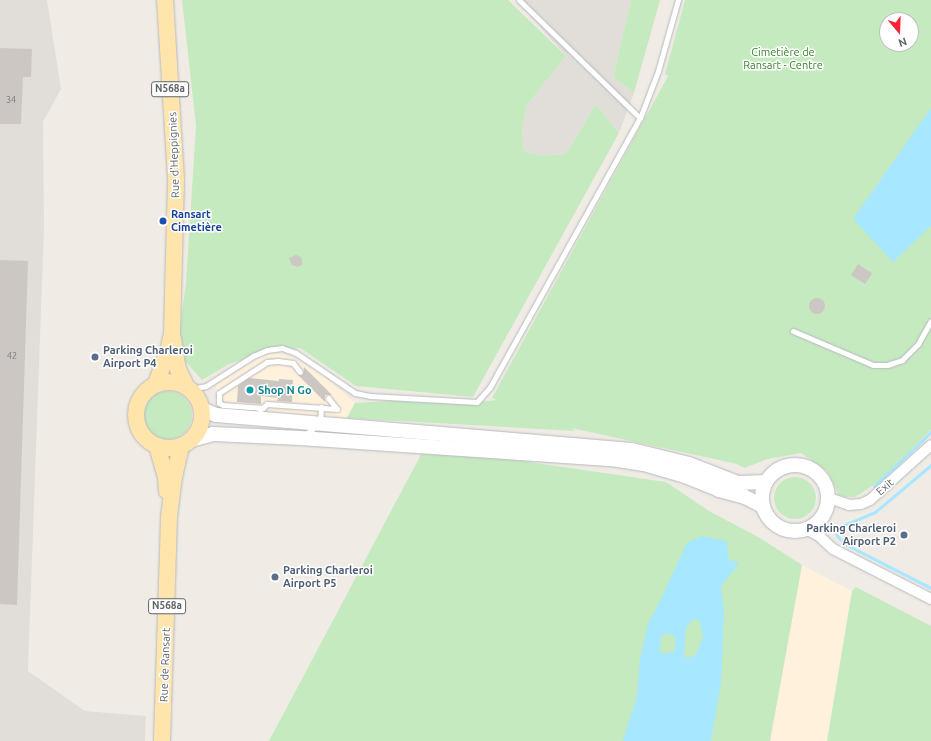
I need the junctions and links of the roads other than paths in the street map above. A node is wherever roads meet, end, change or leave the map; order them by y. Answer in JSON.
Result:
{"nodes":[{"id":1,"x":165,"y":0,"type":"edge"},
{"id":2,"x":519,"y":0,"type":"edge"},
{"id":3,"x":678,"y":0,"type":"edge"},
{"id":4,"x":640,"y":118,"type":"junction"},
{"id":5,"x":931,"y":321,"type":"edge"},
{"id":6,"x":793,"y":330,"type":"dead end"},
{"id":7,"x":172,"y":333,"type":"junction"},
{"id":8,"x":300,"y":372,"type":"dead end"},
{"id":9,"x":156,"y":384,"type":"junction"},
{"id":10,"x":189,"y":387,"type":"junction"},
{"id":11,"x":328,"y":398,"type":"dead end"},
{"id":12,"x":321,"y":408,"type":"junction"},
{"id":13,"x":202,"y":409,"type":"junction"},
{"id":14,"x":258,"y":413,"type":"junction"},
{"id":15,"x":320,"y":423,"type":"junction"},
{"id":16,"x":300,"y":438,"type":"junction"},
{"id":17,"x":186,"y":443,"type":"junction"},
{"id":18,"x":931,"y":445,"type":"edge"},
{"id":19,"x":157,"y":446,"type":"junction"},
{"id":20,"x":931,"y":452,"type":"edge"},
{"id":21,"x":897,"y":477,"type":"junction"},
{"id":22,"x":766,"y":482,"type":"junction"},
{"id":23,"x":829,"y":498,"type":"junction"},
{"id":24,"x":763,"y":506,"type":"junction"},
{"id":25,"x":170,"y":516,"type":"junction"},
{"id":26,"x":806,"y":529,"type":"junction"},
{"id":27,"x":931,"y":599,"type":"edge"},
{"id":28,"x":162,"y":741,"type":"edge"}],
"edges":[{"from":1,"to":7,"type":"main road","name":"Rue d'Heppignies","number":"N568a"},
{"from":2,"to":4,"type":"lane"},
{"from":3,"to":4,"type":"lane"},
{"from":4,"to":10,"type":"lane"},
{"from":5,"to":6,"type":"lane"},
{"from":7,"to":9,"type":"main road","name":"Rue d'Heppignies","number":"N568a"},
{"from":7,"to":10,"type":"main road","name":"Rue d'Heppignies","number":"N568a"},
{"from":8,"to":14,"type":"lane"},
{"from":9,"to":10,"type":"main road"},
{"from":9,"to":19,"type":"main road"},
{"from":10,"to":13,"type":"main road","number":"N568a"},
{"from":11,"to":12,"type":"lane"},
{"from":12,"to":14,"type":"lane"},
{"from":12,"to":15,"type":"lane"},
{"from":13,"to":14,"type":"street"},
{"from":13,"to":17,"type":"main road","number":"N568a"},
{"from":14,"to":15,"type":"street"},
{"from":15,"to":16,"type":"lane"},
{"from":15,"to":22,"type":"street"},
{"from":16,"to":17,"type":"street"},
{"from":16,"to":24,"type":"street"},
{"from":17,"to":19,"type":"main road"},
{"from":17,"to":25,"type":"main road","name":"Rue de Ransart","number":"N568a"},
{"from":18,"to":21,"type":"street","name":"Exit"},
{"from":19,"to":25,"type":"main road","name":"Rue de Ransart","number":"N568a"},
{"from":20,"to":21,"type":"street"},
{"from":21,"to":23,"type":"street","name":"Exit"},
{"from":22,"to":23,"type":"street"},
{"from":22,"to":24,"type":"street"},
{"from":23,"to":26,"type":"street"},
{"from":24,"to":26,"type":"street"},
{"from":25,"to":28,"type":"main road","name":"Rue de Ransart","number":"N568a"},
{"from":26,"to":27,"type":"street"}]}
